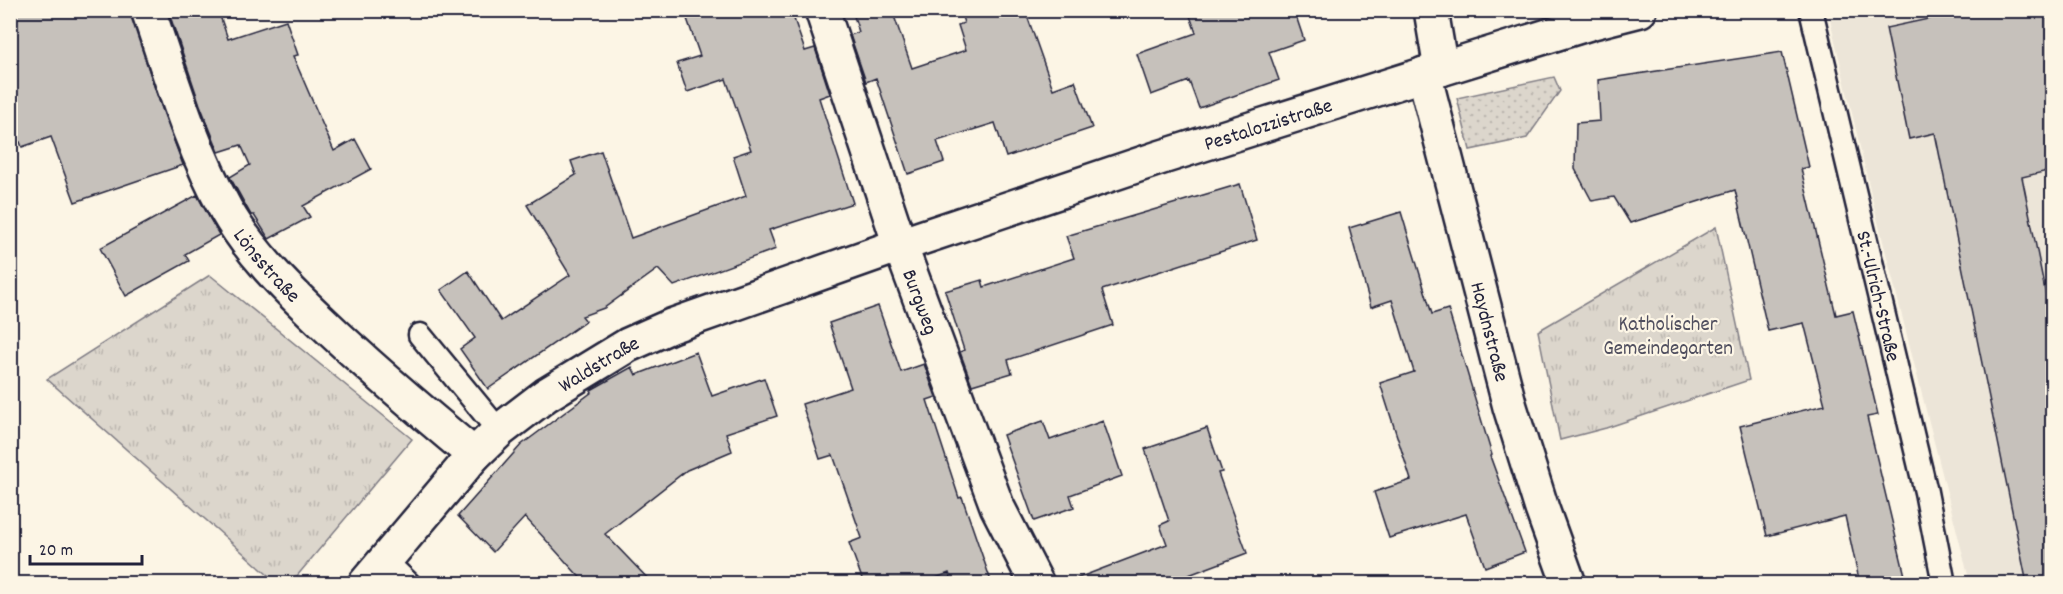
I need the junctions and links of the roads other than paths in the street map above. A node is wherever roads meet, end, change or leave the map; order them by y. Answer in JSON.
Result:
{"nodes":[{"id":1,"x":148,"y":10,"type":"edge"},
{"id":2,"x":822,"y":10,"type":"edge"},
{"id":3,"x":1431,"y":10,"type":"edge"},
{"id":4,"x":1640,"y":10,"type":"edge"},
{"id":5,"x":1811,"y":10,"type":"edge"},
{"id":6,"x":1432,"y":72,"type":"junction"},
{"id":7,"x":900,"y":245,"type":"junction"},
{"id":8,"x":420,"y":335,"type":"dead end"},
{"id":9,"x":499,"y":431,"type":"junction"},
{"id":10,"x":474,"y":455,"type":"junction"},
{"id":11,"x":375,"y":572,"type":"edge"},
{"id":12,"x":410,"y":584,"type":"edge"},
{"id":13,"x":1036,"y":584,"type":"edge"},
{"id":14,"x":1569,"y":584,"type":"edge"},
{"id":15,"x":1944,"y":584,"type":"edge"}],
"edges":[{"from":1,"to":10,"type":"street","name":"Lönsstraße"},
{"from":2,"to":7,"type":"street","name":"Burgweg"},
{"from":3,"to":6,"type":"street","name":"Haydnstraße"},
{"from":4,"to":6,"type":"street","name":"Pestalozzistraße"},
{"from":5,"to":15,"type":"lane","name":"St.-Ulrich-Straße"},
{"from":6,"to":7,"type":"street","name":"Pestalozzistraße"},
{"from":6,"to":14,"type":"street","name":"Haydnstraße"},
{"from":7,"to":9,"type":"street","name":"Waldstraße"},
{"from":7,"to":13,"type":"street","name":"Burgweg"},
{"from":8,"to":9,"type":"lane"},
{"from":9,"to":10,"type":"street","name":"Waldstraße"},
{"from":10,"to":11,"type":"street","name":"Waldstraße"},
{"from":11,"to":12,"type":"lane"}]}
